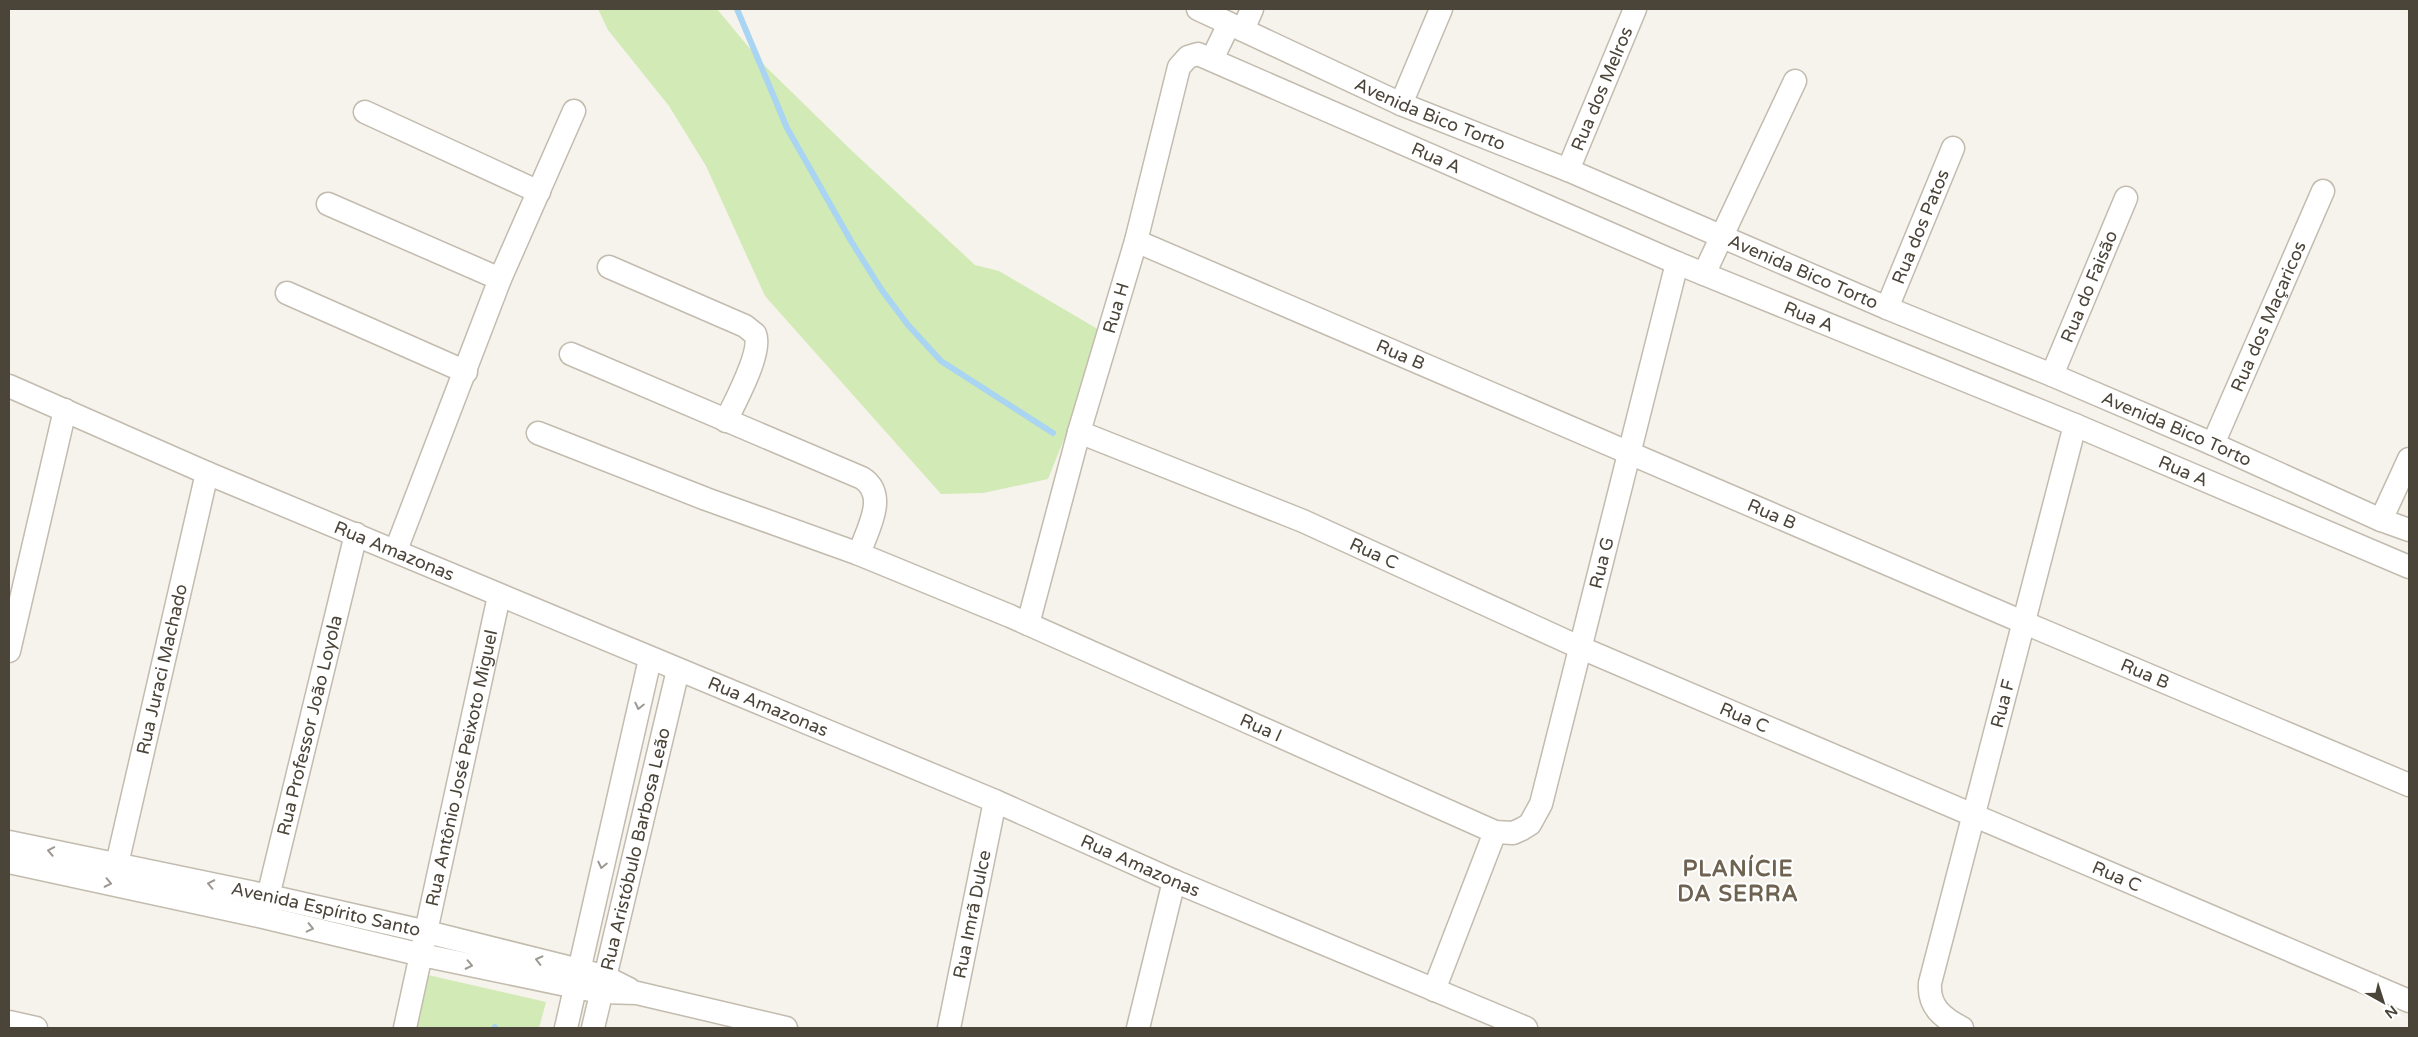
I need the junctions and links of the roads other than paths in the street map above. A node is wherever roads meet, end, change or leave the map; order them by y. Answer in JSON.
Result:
{"nodes":[{"id":1,"x":1198,"y":9,"type":"edge"},
{"id":2,"x":1252,"y":9,"type":"edge"},
{"id":3,"x":1441,"y":9,"type":"edge"},
{"id":4,"x":1636,"y":9,"type":"edge"},
{"id":5,"x":1236,"y":27,"type":"junction"},
{"id":6,"x":1212,"y":59,"type":"junction"},
{"id":7,"x":1795,"y":82,"type":"dead end"},
{"id":8,"x":1402,"y":104,"type":"junction"},
{"id":9,"x":574,"y":111,"type":"dead end"},
{"id":10,"x":365,"y":112,"type":"dead end"},
{"id":11,"x":1953,"y":148,"type":"dead end"},
{"id":12,"x":1568,"y":170,"type":"junction"},
{"id":13,"x":2323,"y":190,"type":"dead end"},
{"id":14,"x":539,"y":192,"type":"junction"},
{"id":15,"x":2126,"y":198,"type":"dead end"},
{"id":16,"x":328,"y":204,"type":"dead end"},
{"id":17,"x":1720,"y":236,"type":"junction"},
{"id":18,"x":1136,"y":242,"type":"junction"},
{"id":19,"x":1677,"y":263,"type":"junction"},
{"id":20,"x":609,"y":267,"type":"dead end"},
{"id":21,"x":1704,"y":274,"type":"junction"},
{"id":22,"x":500,"y":279,"type":"junction"},
{"id":23,"x":287,"y":293,"type":"dead end"},
{"id":24,"x":1887,"y":308,"type":"junction"},
{"id":25,"x":571,"y":354,"type":"dead end"},
{"id":26,"x":466,"y":372,"type":"junction"},
{"id":27,"x":2052,"y":375,"type":"junction"},
{"id":28,"x":9,"y":386,"type":"edge"},
{"id":29,"x":65,"y":410,"type":"junction"},
{"id":30,"x":726,"y":421,"type":"junction"},
{"id":31,"x":2075,"y":426,"type":"junction"},
{"id":32,"x":1079,"y":432,"type":"junction"},
{"id":33,"x":538,"y":433,"type":"dead end"},
{"id":34,"x":2213,"y":444,"type":"junction"},
{"id":35,"x":1630,"y":452,"type":"junction"},
{"id":36,"x":2409,"y":458,"type":"edge"},
{"id":37,"x":207,"y":473,"type":"junction"},
{"id":38,"x":2382,"y":520,"type":"junction"},
{"id":39,"x":2409,"y":530,"type":"edge"},
{"id":40,"x":356,"y":534,"type":"junction"},
{"id":41,"x":396,"y":550,"type":"junction"},
{"id":42,"x":858,"y":554,"type":"junction"},
{"id":43,"x":2409,"y":567,"type":"edge"},
{"id":44,"x":499,"y":596,"type":"junction"},
{"id":45,"x":2025,"y":623,"type":"junction"},
{"id":46,"x":1028,"y":624,"type":"junction"},
{"id":47,"x":1579,"y":647,"type":"junction"},
{"id":48,"x":9,"y":651,"type":"edge"},
{"id":49,"x":650,"y":659,"type":"junction"},
{"id":50,"x":678,"y":670,"type":"junction"},
{"id":51,"x":2409,"y":785,"type":"edge"},
{"id":52,"x":995,"y":801,"type":"junction"},
{"id":53,"x":1976,"y":815,"type":"junction"},
{"id":54,"x":1495,"y":832,"type":"junction"},
{"id":55,"x":9,"y":842,"type":"edge"},
{"id":56,"x":9,"y":862,"type":"edge"},
{"id":57,"x":117,"y":864,"type":"junction"},
{"id":58,"x":1174,"y":881,"type":"junction"},
{"id":59,"x":266,"y":906,"type":"junction"},
{"id":60,"x":427,"y":932,"type":"junction"},
{"id":61,"x":422,"y":955,"type":"junction"},
{"id":62,"x":576,"y":978,"type":"junction"},
{"id":63,"x":602,"y":984,"type":"junction"},
{"id":64,"x":1434,"y":990,"type":"junction"},
{"id":65,"x":2409,"y":1001,"type":"edge"},
{"id":66,"x":9,"y":1022,"type":"edge"},
{"id":67,"x":36,"y":1028,"type":"edge"},
{"id":68,"x":405,"y":1028,"type":"edge"},
{"id":69,"x":566,"y":1028,"type":"edge"},
{"id":70,"x":593,"y":1028,"type":"edge"},
{"id":71,"x":786,"y":1028,"type":"edge"},
{"id":72,"x":949,"y":1028,"type":"edge"},
{"id":73,"x":1138,"y":1028,"type":"edge"},
{"id":74,"x":1526,"y":1028,"type":"edge"},
{"id":75,"x":1962,"y":1028,"type":"edge"}],
"edges":[{"from":1,"to":5,"type":"street","name":"Avenida Bico Torto"},
{"from":2,"to":5,"type":"street"},
{"from":3,"to":8,"type":"street"},
{"from":4,"to":12,"type":"street","name":"Rua dos Melros"},
{"from":5,"to":6,"type":"street"},
{"from":5,"to":8,"type":"street","name":"Avenida Bico Torto"},
{"from":6,"to":18,"type":"street","name":"Rua H"},
{"from":6,"to":19,"type":"street","name":"Rua A"},
{"from":7,"to":17,"type":"street"},
{"from":8,"to":12,"type":"street","name":"Avenida Bico Torto"},
{"from":9,"to":14,"type":"street"},
{"from":10,"to":14,"type":"street"},
{"from":11,"to":24,"type":"street","name":"Rua dos Patos"},
{"from":12,"to":17,"type":"street","name":"Avenida Bico Torto"},
{"from":13,"to":34,"type":"street","name":"Rua dos Maçaricos"},
{"from":14,"to":22,"type":"street"},
{"from":15,"to":27,"type":"street","name":"Rua do Faisão"},
{"from":16,"to":22,"type":"street"},
{"from":17,"to":21,"type":"street"},
{"from":17,"to":24,"type":"street","name":"Avenida Bico Torto"},
{"from":18,"to":32,"type":"street","name":"Rua H"},
{"from":18,"to":35,"type":"street","name":"Rua B"},
{"from":19,"to":21,"type":"street","name":"Rua A"},
{"from":19,"to":35,"type":"street","name":"Rua G"},
{"from":20,"to":30,"type":"street"},
{"from":21,"to":31,"type":"street","name":"Rua A"},
{"from":22,"to":26,"type":"street"},
{"from":23,"to":26,"type":"street"},
{"from":24,"to":27,"type":"street","name":"Avenida Bico Torto"},
{"from":25,"to":30,"type":"street"},
{"from":26,"to":41,"type":"street"},
{"from":27,"to":34,"type":"street","name":"Avenida Bico Torto"},
{"from":28,"to":29,"type":"street","name":"Rua Amazonas"},
{"from":29,"to":37,"type":"street","name":"Rua Amazonas"},
{"from":29,"to":48,"type":"street"},
{"from":30,"to":42,"type":"street"},
{"from":31,"to":43,"type":"street","name":"Rua A"},
{"from":31,"to":45,"type":"street","name":"Rua F"},
{"from":32,"to":46,"type":"street","name":"Rua H"},
{"from":32,"to":47,"type":"street","name":"Rua C"},
{"from":33,"to":42,"type":"street","name":"Rua I"},
{"from":34,"to":38,"type":"street","name":"Avenida Bico Torto"},
{"from":35,"to":45,"type":"street","name":"Rua B"},
{"from":35,"to":47,"type":"street","name":"Rua G"},
{"from":36,"to":38,"type":"street"},
{"from":37,"to":40,"type":"street","name":"Rua Amazonas"},
{"from":37,"to":57,"type":"street","name":"Rua Juraci Machado"},
{"from":38,"to":39,"type":"street","name":"Avenida Bico Torto"},
{"from":40,"to":41,"type":"street","name":"Rua Amazonas"},
{"from":40,"to":59,"type":"street","name":"Rua Professor João Loyola"},
{"from":41,"to":44,"type":"street","name":"Rua Amazonas"},
{"from":42,"to":46,"type":"street","name":"Rua I"},
{"from":44,"to":49,"type":"street","name":"Rua Amazonas"},
{"from":44,"to":60,"type":"street","name":"Rua Antônio José Peixoto Miguel"},
{"from":45,"to":51,"type":"street","name":"Rua B"},
{"from":45,"to":53,"type":"street","name":"Rua F"},
{"from":46,"to":54,"type":"street","name":"Rua I"},
{"from":47,"to":53,"type":"street","name":"Rua C"},
{"from":47,"to":54,"type":"street","name":"Rua G"},
{"from":49,"to":50,"type":"street","name":"Rua Amazonas"},
{"from":49,"to":62,"type":"street","one_way":true},
{"from":50,"to":52,"type":"street","name":"Rua Amazonas"},
{"from":50,"to":63,"type":"street","name":"Rua Aristóbulo Barbosa Leão"},
{"from":52,"to":58,"type":"street","name":"Rua Amazonas"},
{"from":52,"to":72,"type":"street","name":"Rua Imrã Dulce"},
{"from":53,"to":65,"type":"street","name":"Rua C"},
{"from":53,"to":75,"type":"street","name":"Rua F"},
{"from":54,"to":64,"type":"street"},
{"from":57,"to":55,"type":"street","name":"Avenida Espírito Santo","one_way":true},
{"from":56,"to":59,"type":"street","name":"Avenida Espírito Santo","one_way":true},
{"from":59,"to":57,"type":"street","name":"Avenida Espírito Santo","one_way":true},
{"from":58,"to":64,"type":"street","name":"Rua Amazonas"},
{"from":58,"to":73,"type":"street"},
{"from":59,"to":60,"type":"street","name":"Avenida Espírito Santo"},
{"from":59,"to":61,"type":"street","name":"Avenida Espírito Santo","one_way":true},
{"from":60,"to":61,"type":"street","name":"Rua Antônio José Peixoto Miguel"},
{"from":62,"to":60,"type":"street","name":"Avenida Espírito Santo","one_way":true},
{"from":61,"to":62,"type":"street","name":"Avenida Espírito Santo","one_way":true},
{"from":61,"to":68,"type":"street","name":"Rua Antônio José Peixoto Miguel"},
{"from":62,"to":63,"type":"street","name":"Avenida Espírito Santo"},
{"from":62,"to":69,"type":"street"},
{"from":63,"to":70,"type":"street","name":"Rua Aristóbulo Barbosa Leão"},
{"from":63,"to":71,"type":"street","name":"Avenida Espírito Santo"},
{"from":64,"to":74,"type":"street","name":"Rua Amazonas"},
{"from":66,"to":67,"type":"street"}]}
